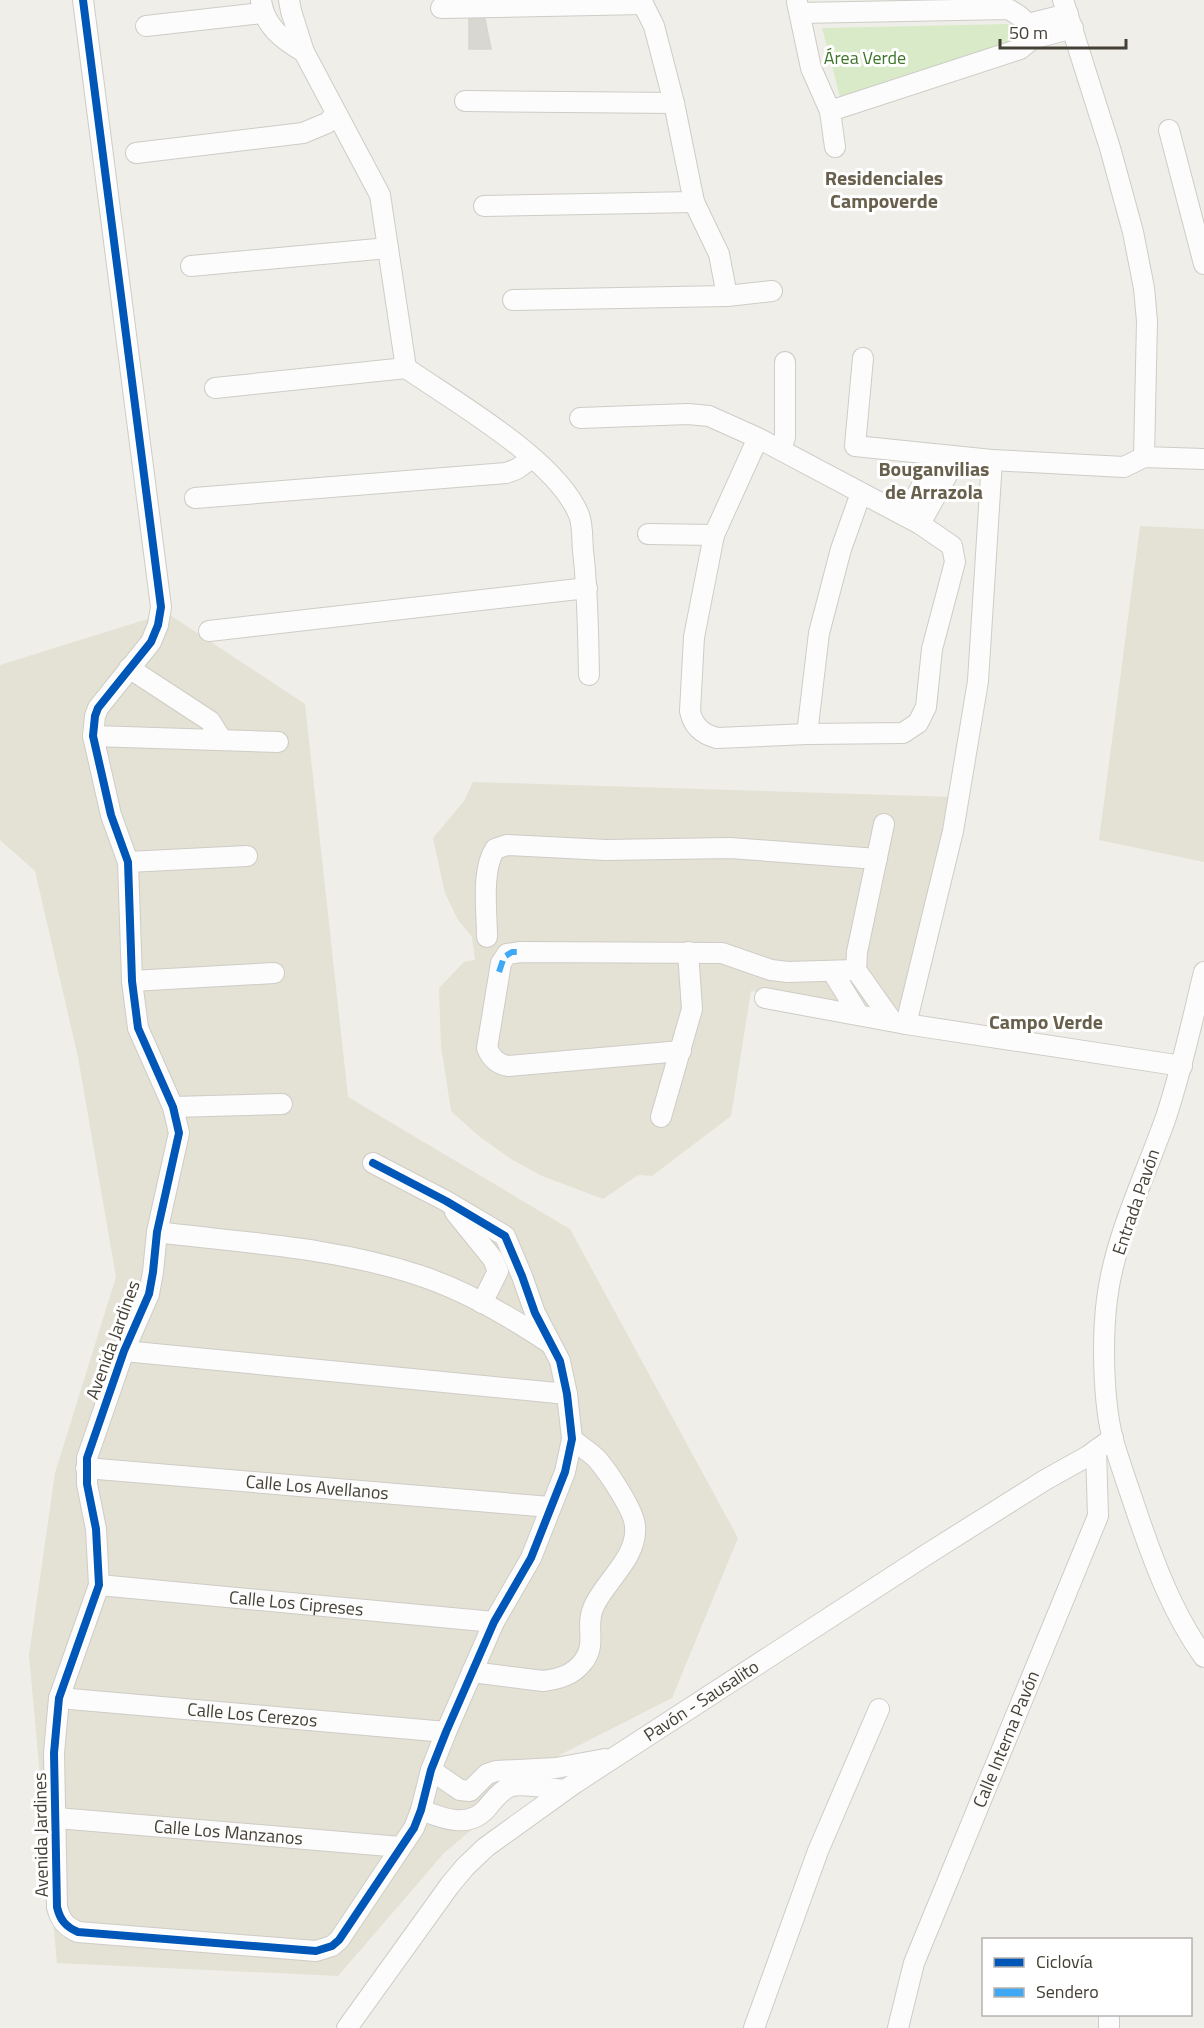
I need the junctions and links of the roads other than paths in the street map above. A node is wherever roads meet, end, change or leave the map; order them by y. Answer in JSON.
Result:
{"nodes":[{"id":1,"x":83,"y":0,"type":"edge"},
{"id":2,"x":289,"y":0,"type":"edge"},
{"id":3,"x":641,"y":2,"type":"edge"},
{"id":4,"x":262,"y":6,"type":"edge"},
{"id":5,"x":798,"y":6,"type":"edge"},
{"id":6,"x":441,"y":8,"type":"dead end"},
{"id":7,"x":1068,"y":14,"type":"edge"},
{"id":8,"x":146,"y":26,"type":"dead end"},
{"id":9,"x":1030,"y":31,"type":"junction"},
{"id":10,"x":304,"y":52,"type":"junction"},
{"id":11,"x":465,"y":100,"type":"dead end"},
{"id":12,"x":674,"y":103,"type":"junction"},
{"id":13,"x":830,"y":111,"type":"junction"},
{"id":14,"x":336,"y":114,"type":"junction"},
{"id":15,"x":1169,"y":130,"type":"dead end"},
{"id":16,"x":835,"y":147,"type":"dead end"},
{"id":17,"x":136,"y":153,"type":"dead end"},
{"id":18,"x":694,"y":202,"type":"junction"},
{"id":19,"x":484,"y":206,"type":"dead end"},
{"id":20,"x":388,"y":248,"type":"junction"},
{"id":21,"x":1204,"y":258,"type":"edge"},
{"id":22,"x":1204,"y":264,"type":"edge"},
{"id":23,"x":191,"y":266,"type":"dead end"},
{"id":24,"x":772,"y":291,"type":"dead end"},
{"id":25,"x":727,"y":296,"type":"junction"},
{"id":26,"x":513,"y":300,"type":"dead end"},
{"id":27,"x":862,"y":358,"type":"dead end"},
{"id":28,"x":784,"y":362,"type":"dead end"},
{"id":29,"x":406,"y":368,"type":"junction"},
{"id":30,"x":215,"y":388,"type":"dead end"},
{"id":31,"x":580,"y":418,"type":"dead end"},
{"id":32,"x":758,"y":438,"type":"junction"},
{"id":33,"x":781,"y":449,"type":"junction"},
{"id":34,"x":948,"y":456,"type":"junction"},
{"id":35,"x":1144,"y":457,"type":"junction"},
{"id":36,"x":532,"y":458,"type":"junction"},
{"id":37,"x":1204,"y":459,"type":"edge"},
{"id":38,"x":992,"y":460,"type":"junction"},
{"id":39,"x":861,"y":493,"type":"junction"},
{"id":40,"x":195,"y":498,"type":"dead end"},
{"id":41,"x":913,"y":520,"type":"junction"},
{"id":42,"x":648,"y":534,"type":"dead end"},
{"id":43,"x":714,"y":535,"type":"junction"},
{"id":44,"x":587,"y":588,"type":"junction"},
{"id":45,"x":209,"y":631,"type":"dead end"},
{"id":46,"x":129,"y":668,"type":"junction"},
{"id":47,"x":589,"y":675,"type":"dead end"},
{"id":48,"x":807,"y":734,"type":"junction"},
{"id":49,"x":93,"y":736,"type":"junction"},
{"id":50,"x":222,"y":740,"type":"junction"},
{"id":51,"x":278,"y":742,"type":"dead end"},
{"id":52,"x":884,"y":824,"type":"dead end"},
{"id":53,"x":247,"y":856,"type":"dead end"},
{"id":54,"x":877,"y":859,"type":"junction"},
{"id":55,"x":128,"y":862,"type":"junction"},
{"id":56,"x":487,"y":937,"type":"dead end"},
{"id":57,"x":688,"y":952,"type":"junction"},
{"id":58,"x":856,"y":970,"type":"junction"},
{"id":59,"x":832,"y":971,"type":"junction"},
{"id":60,"x":1204,"y":972,"type":"edge"},
{"id":61,"x":274,"y":973,"type":"dead end"},
{"id":62,"x":132,"y":981,"type":"junction"},
{"id":63,"x":765,"y":998,"type":"dead end"},
{"id":64,"x":859,"y":1015,"type":"junction"},
{"id":65,"x":899,"y":1022,"type":"junction"},
{"id":66,"x":681,"y":1051,"type":"junction"},
{"id":67,"x":1182,"y":1066,"type":"junction"},
{"id":68,"x":282,"y":1104,"type":"dead end"},
{"id":69,"x":173,"y":1107,"type":"junction"},
{"id":70,"x":661,"y":1117,"type":"dead end"},
{"id":71,"x":373,"y":1163,"type":"dead end"},
{"id":72,"x":446,"y":1201,"type":"junction"},
{"id":73,"x":157,"y":1232,"type":"junction"},
{"id":74,"x":482,"y":1303,"type":"junction"},
{"id":75,"x":550,"y":1343,"type":"junction"},
{"id":76,"x":124,"y":1351,"type":"junction"},
{"id":77,"x":567,"y":1394,"type":"junction"},
{"id":78,"x":1113,"y":1438,"type":"junction"},
{"id":79,"x":572,"y":1439,"type":"junction"},
{"id":80,"x":1096,"y":1450,"type":"junction"},
{"id":81,"x":86,"y":1468,"type":"junction"},
{"id":82,"x":550,"y":1507,"type":"junction"},
{"id":83,"x":99,"y":1585,"type":"junction"},
{"id":84,"x":494,"y":1622,"type":"junction"},
{"id":85,"x":1204,"y":1657,"type":"edge"},
{"id":86,"x":472,"y":1672,"type":"junction"},
{"id":87,"x":59,"y":1698,"type":"junction"},
{"id":88,"x":879,"y":1709,"type":"dead end"},
{"id":89,"x":446,"y":1732,"type":"junction"},
{"id":90,"x":614,"y":1758,"type":"junction"},
{"id":91,"x":556,"y":1768,"type":"junction"},
{"id":92,"x":429,"y":1779,"type":"junction"},
{"id":93,"x":532,"y":1786,"type":"junction"},
{"id":94,"x":570,"y":1786,"type":"junction"},
{"id":95,"x":543,"y":1806,"type":"junction"},
{"id":96,"x":421,"y":1810,"type":"junction"},
{"id":97,"x":57,"y":1818,"type":"junction"},
{"id":98,"x":401,"y":1847,"type":"junction"},
{"id":99,"x":347,"y":2028,"type":"edge"},
{"id":100,"x":754,"y":2028,"type":"edge"},
{"id":101,"x":898,"y":2028,"type":"edge"}],
"edges":[{"from":1,"to":46,"type":"street","name":"Avenida Jardines"},
{"from":2,"to":10,"type":"street"},
{"from":3,"to":6,"type":"street"},
{"from":3,"to":12,"type":"street"},
{"from":4,"to":8,"type":"street"},
{"from":4,"to":10,"type":"street"},
{"from":5,"to":9,"type":"street"},
{"from":5,"to":13,"type":"street"},
{"from":7,"to":9,"type":"street"},
{"from":7,"to":35,"type":"street"},
{"from":9,"to":13,"type":"street"},
{"from":10,"to":14,"type":"street"},
{"from":11,"to":12,"type":"street"},
{"from":12,"to":18,"type":"street"},
{"from":13,"to":16,"type":"street"},
{"from":14,"to":17,"type":"street"},
{"from":14,"to":20,"type":"street"},
{"from":15,"to":21,"type":"street"},
{"from":18,"to":19,"type":"street"},
{"from":18,"to":25,"type":"street"},
{"from":20,"to":23,"type":"street"},
{"from":20,"to":29,"type":"street"},
{"from":21,"to":22,"type":"street"},
{"from":24,"to":25,"type":"street"},
{"from":25,"to":26,"type":"street"},
{"from":27,"to":34,"type":"street"},
{"from":28,"to":33,"type":"street"},
{"from":29,"to":30,"type":"street"},
{"from":29,"to":36,"type":"street"},
{"from":31,"to":32,"type":"street"},
{"from":32,"to":33,"type":"street"},
{"from":32,"to":43,"type":"street"},
{"from":33,"to":39,"type":"street"},
{"from":34,"to":38,"type":"street"},
{"from":34,"to":41,"type":"street"},
{"from":35,"to":37,"type":"street"},
{"from":35,"to":38,"type":"street"},
{"from":36,"to":40,"type":"street"},
{"from":36,"to":44,"type":"street"},
{"from":38,"to":65,"type":"street"},
{"from":39,"to":41,"type":"street"},
{"from":39,"to":48,"type":"street"},
{"from":41,"to":48,"type":"street"},
{"from":42,"to":43,"type":"street"},
{"from":43,"to":48,"type":"street"},
{"from":44,"to":45,"type":"street"},
{"from":44,"to":47,"type":"street"},
{"from":46,"to":49,"type":"street","name":"Avenida Jardines"},
{"from":46,"to":50,"type":"street"},
{"from":49,"to":50,"type":"street"},
{"from":49,"to":55,"type":"street","name":"Avenida Jardines"},
{"from":50,"to":51,"type":"street"},
{"from":52,"to":54,"type":"street"},
{"from":53,"to":55,"type":"street"},
{"from":54,"to":56,"type":"street"},
{"from":54,"to":58,"type":"street"},
{"from":55,"to":62,"type":"street","name":"Avenida Jardines"},
{"from":57,"to":59,"type":"street"},
{"from":57,"to":66,"type":"street"},
{"from":57,"to":66,"type":"street"},
{"from":58,"to":59,"type":"street"},
{"from":58,"to":65,"type":"street"},
{"from":59,"to":64,"type":"street"},
{"from":60,"to":67,"type":"street","name":"Entrada Pavón"},
{"from":61,"to":62,"type":"street"},
{"from":62,"to":69,"type":"street","name":"Avenida Jardines"},
{"from":63,"to":64,"type":"street"},
{"from":64,"to":65,"type":"street"},
{"from":65,"to":67,"type":"street"},
{"from":66,"to":70,"type":"street"},
{"from":67,"to":78,"type":"street","name":"Entrada Pavón"},
{"from":68,"to":69,"type":"street"},
{"from":69,"to":73,"type":"street","name":"Avenida Jardines"},
{"from":71,"to":72,"type":"street"},
{"from":72,"to":74,"type":"street"},
{"from":72,"to":75,"type":"street"},
{"from":73,"to":74,"type":"street"},
{"from":73,"to":76,"type":"street","name":"Avenida Jardines"},
{"from":74,"to":75,"type":"street"},
{"from":75,"to":77,"type":"street"},
{"from":76,"to":77,"type":"street"},
{"from":76,"to":81,"type":"street","name":"Avenida Jardines"},
{"from":77,"to":79,"type":"street"},
{"from":78,"to":80,"type":"street","name":"Pavón - Sausalito"},
{"from":78,"to":85,"type":"street","name":"Entrada Pavón"},
{"from":79,"to":82,"type":"street"},
{"from":79,"to":86,"type":"street"},
{"from":80,"to":90,"type":"street","name":"Pavón - Sausalito"},
{"from":80,"to":101,"type":"street","name":"Calle Interna Pavón"},
{"from":81,"to":82,"type":"street","name":"Calle Los Avellanos"},
{"from":81,"to":83,"type":"street","name":"Avenida Jardines"},
{"from":82,"to":84,"type":"street"},
{"from":83,"to":84,"type":"street","name":"Calle Los Cipreses"},
{"from":83,"to":87,"type":"street","name":"Avenida Jardines"},
{"from":84,"to":86,"type":"street"},
{"from":86,"to":89,"type":"street"},
{"from":87,"to":89,"type":"street","name":"Calle Los Cerezos"},
{"from":87,"to":97,"type":"street","name":"Avenida Jardines"},
{"from":88,"to":100,"type":"street"},
{"from":89,"to":92,"type":"street"},
{"from":90,"to":91,"type":"street"},
{"from":90,"to":94,"type":"street","name":"Pavón - Sausalito"},
{"from":91,"to":92,"type":"street"},
{"from":91,"to":94,"type":"street"},
{"from":92,"to":96,"type":"street"},
{"from":93,"to":94,"type":"street"},
{"from":93,"to":95,"type":"street"},
{"from":93,"to":96,"type":"street"},
{"from":94,"to":95,"type":"street","name":"Pavón - Sausalito"},
{"from":95,"to":99,"type":"street","name":"Pavón - Sausalito"},
{"from":96,"to":98,"type":"street"},
{"from":97,"to":98,"type":"street","name":"Calle Los Manzanos"},
{"from":97,"to":98,"type":"street","name":"Avenida Jardines"}]}
